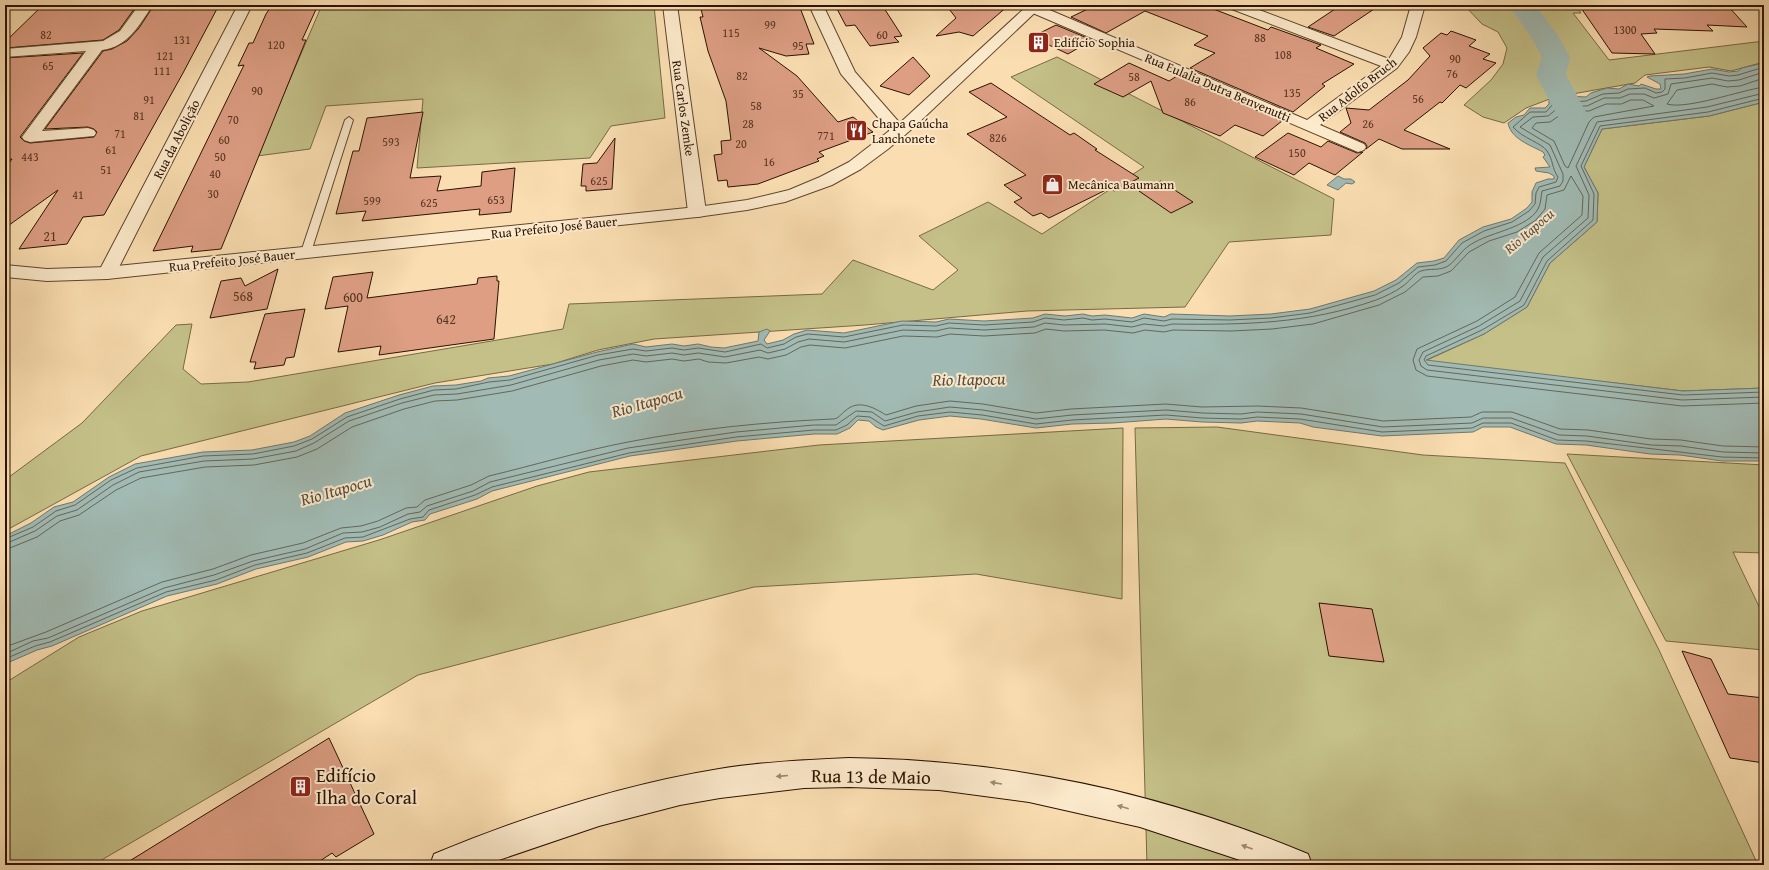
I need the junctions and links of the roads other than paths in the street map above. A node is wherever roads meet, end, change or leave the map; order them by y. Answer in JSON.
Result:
{"nodes":[{"id":1,"x":146,"y":5,"type":"edge"},
{"id":2,"x":245,"y":5,"type":"edge"},
{"id":3,"x":670,"y":5,"type":"edge"},
{"id":4,"x":816,"y":5,"type":"edge"},
{"id":5,"x":1234,"y":5,"type":"edge"},
{"id":6,"x":1418,"y":5,"type":"edge"},
{"id":7,"x":1034,"y":6,"type":"edge"},
{"id":8,"x":97,"y":46,"type":"junction"},
{"id":9,"x":5,"y":53,"type":"edge"},
{"id":10,"x":1392,"y":65,"type":"junction"},
{"id":11,"x":349,"y":120,"type":"dead end"},
{"id":12,"x":1309,"y":126,"type":"junction"},
{"id":13,"x":899,"y":132,"type":"junction"},
{"id":14,"x":88,"y":133,"type":"dead end"},
{"id":15,"x":1358,"y":147,"type":"dead end"},
{"id":16,"x":697,"y":212,"type":"junction"},
{"id":17,"x":306,"y":252,"type":"junction"},
{"id":18,"x":5,"y":271,"type":"edge"},
{"id":19,"x":107,"y":273,"type":"junction"},
{"id":20,"x":445,"y":865,"type":"edge"},
{"id":21,"x":1297,"y":865,"type":"edge"}],
"edges":[{"from":1,"to":8,"type":"street"},
{"from":2,"to":19,"type":"street","name":"Rua da Abolição"},
{"from":3,"to":16,"type":"street","name":"Rua Carlos Zemke"},
{"from":4,"to":13,"type":"street"},
{"from":5,"to":10,"type":"street"},
{"from":6,"to":10,"type":"street","name":"Rua Adolfo Bruch"},
{"from":7,"to":12,"type":"street","name":"Rua Eulalia Dutra Benvenutti"},
{"from":7,"to":13,"type":"street","name":"Rua Prefeito José Bauer"},
{"from":8,"to":9,"type":"street"},
{"from":8,"to":14,"type":"street"},
{"from":10,"to":12,"type":"street","name":"Rua Adolfo Bruch"},
{"from":11,"to":17,"type":"lane"},
{"from":12,"to":15,"type":"street","name":"Rua Eulalia Dutra Benvenutti"},
{"from":13,"to":16,"type":"street","name":"Rua Prefeito José Bauer"},
{"from":16,"to":17,"type":"street","name":"Rua Prefeito José Bauer"},
{"from":17,"to":19,"type":"street","name":"Rua Prefeito José Bauer"},
{"from":18,"to":19,"type":"street","name":"Rua Prefeito José Bauer"},
{"from":21,"to":20,"type":"street","name":"Rua 13 de Maio","one_way":true}]}
